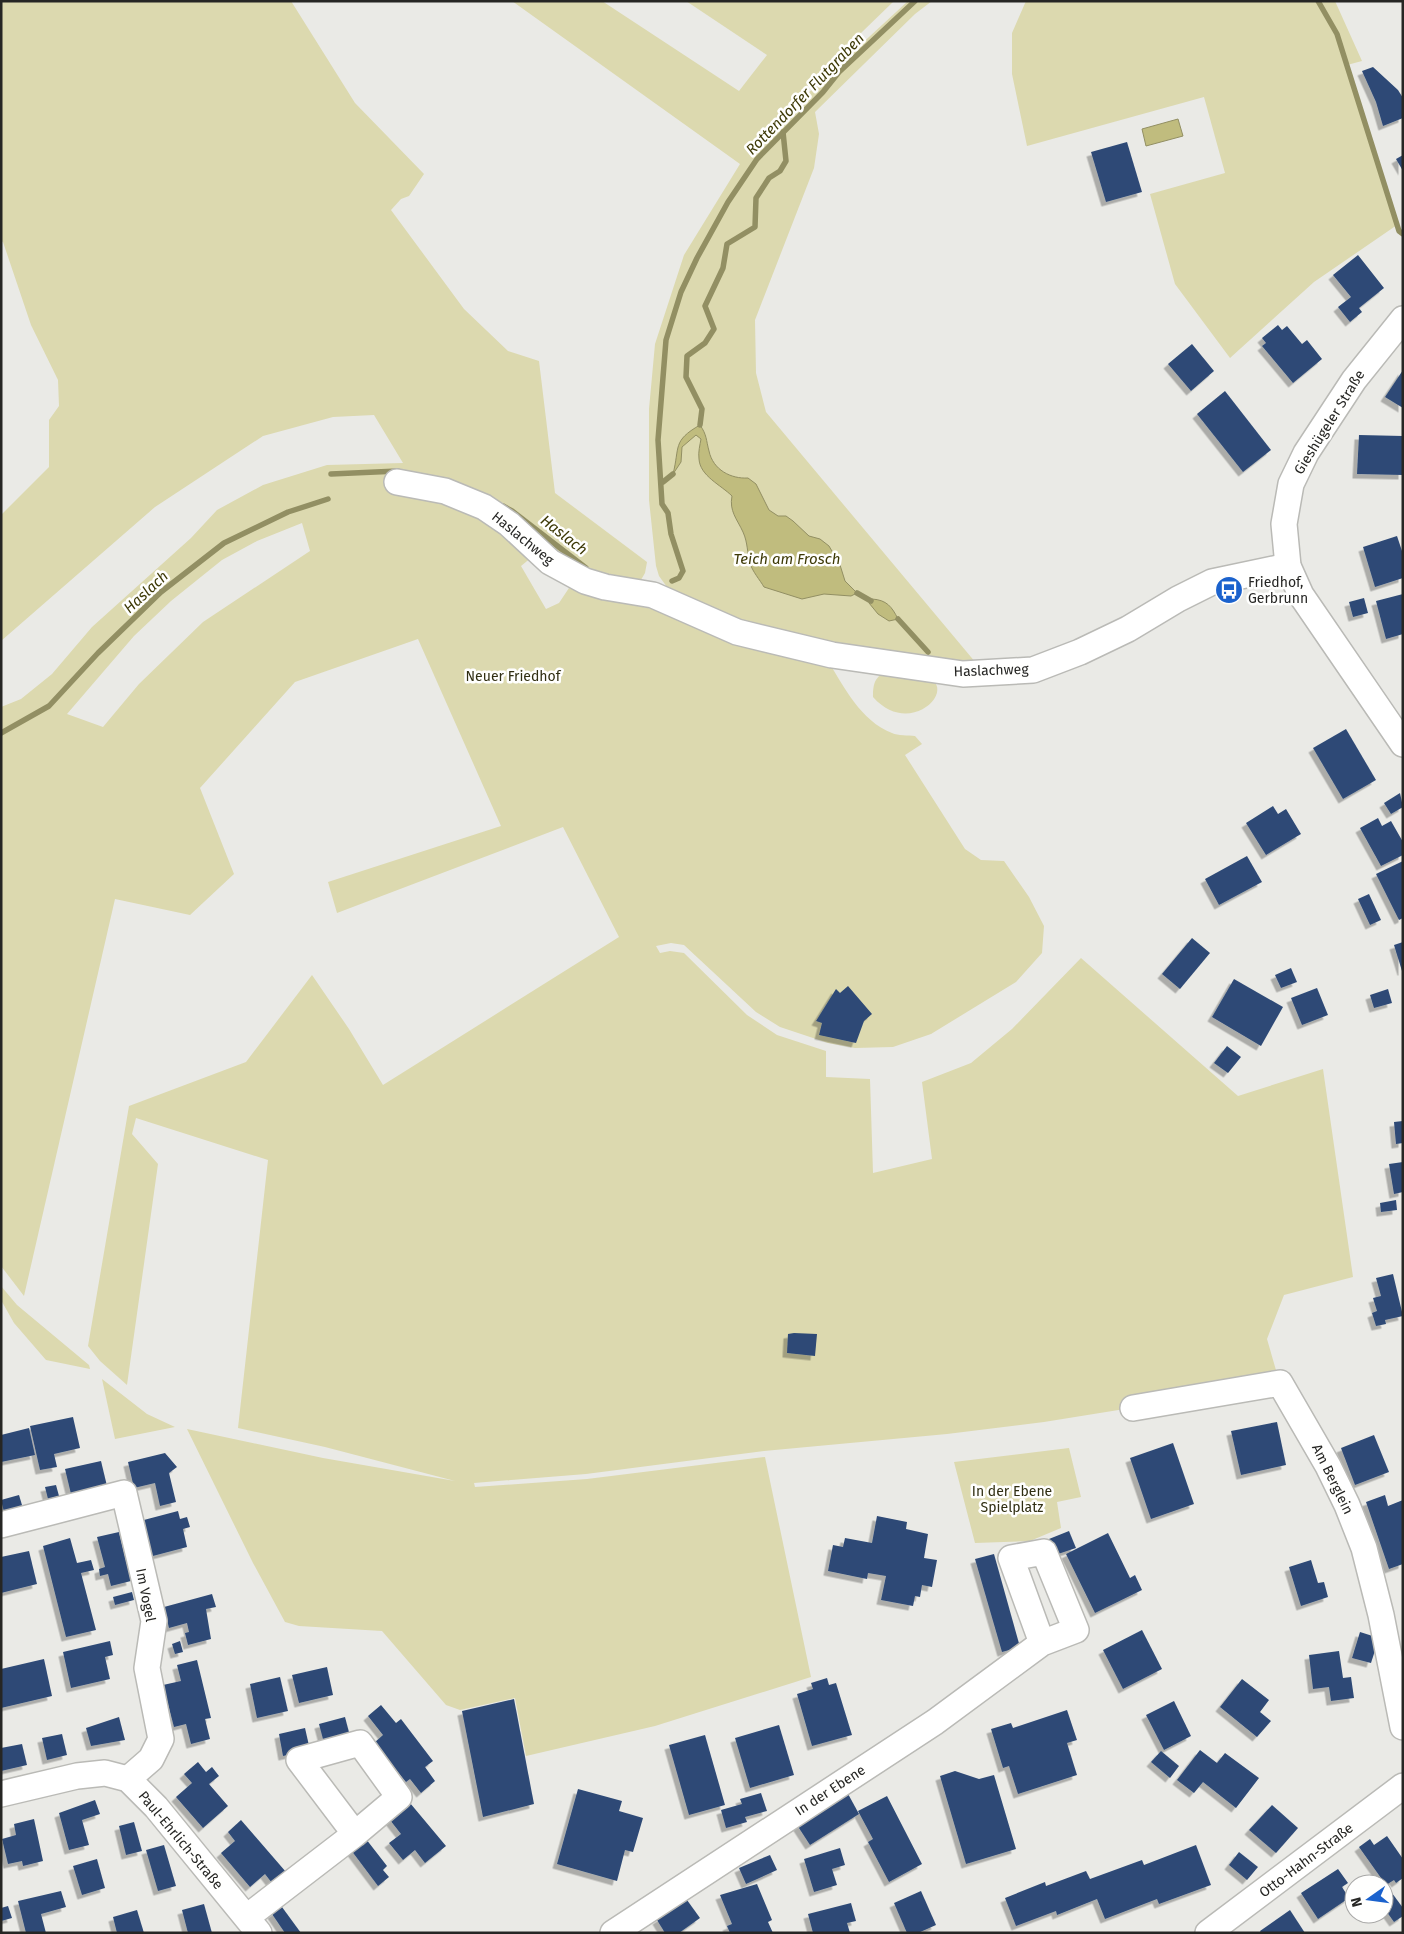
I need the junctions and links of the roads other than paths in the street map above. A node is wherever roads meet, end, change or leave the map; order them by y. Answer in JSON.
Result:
{"nodes":[{"id":1,"x":1403,"y":319,"type":"edge"},
{"id":2,"x":397,"y":482,"type":"dead end"},
{"id":3,"x":1288,"y":566,"type":"junction"},
{"id":4,"x":1403,"y":744,"type":"edge"},
{"id":5,"x":1133,"y":1408,"type":"dead end"},
{"id":6,"x":1,"y":1525,"type":"edge"},
{"id":7,"x":1042,"y":1643,"type":"dead end"},
{"id":8,"x":1403,"y":1727,"type":"edge"},
{"id":9,"x":128,"y":1779,"type":"junction"},
{"id":10,"x":1403,"y":1786,"type":"edge"},
{"id":11,"x":1,"y":1794,"type":"edge"},
{"id":12,"x":355,"y":1834,"type":"dead end"},
{"id":13,"x":253,"y":1925,"type":"edge"},
{"id":14,"x":613,"y":1933,"type":"edge"},
{"id":15,"x":1208,"y":1933,"type":"edge"}],
"edges":[{"from":1,"to":3,"type":"street","name":"Gieshügeler Straße"},
{"from":2,"to":3,"type":"street","name":"Haslachweg"},
{"from":3,"to":4,"type":"street","name":"Gieshügeler Straße"},
{"from":5,"to":8,"type":"street","name":"Am Berglein"},
{"from":6,"to":9,"type":"street","name":"Im Vogel"},
{"from":7,"to":14,"type":"street","name":"In der Ebene"},
{"from":9,"to":11,"type":"street","name":"Paul-Ehrlich-Straße"},
{"from":9,"to":13,"type":"street","name":"Paul-Ehrlich-Straße"},
{"from":10,"to":15,"type":"street","name":"Otto-Hahn-Straße"},
{"from":12,"to":13,"type":"street"}]}
